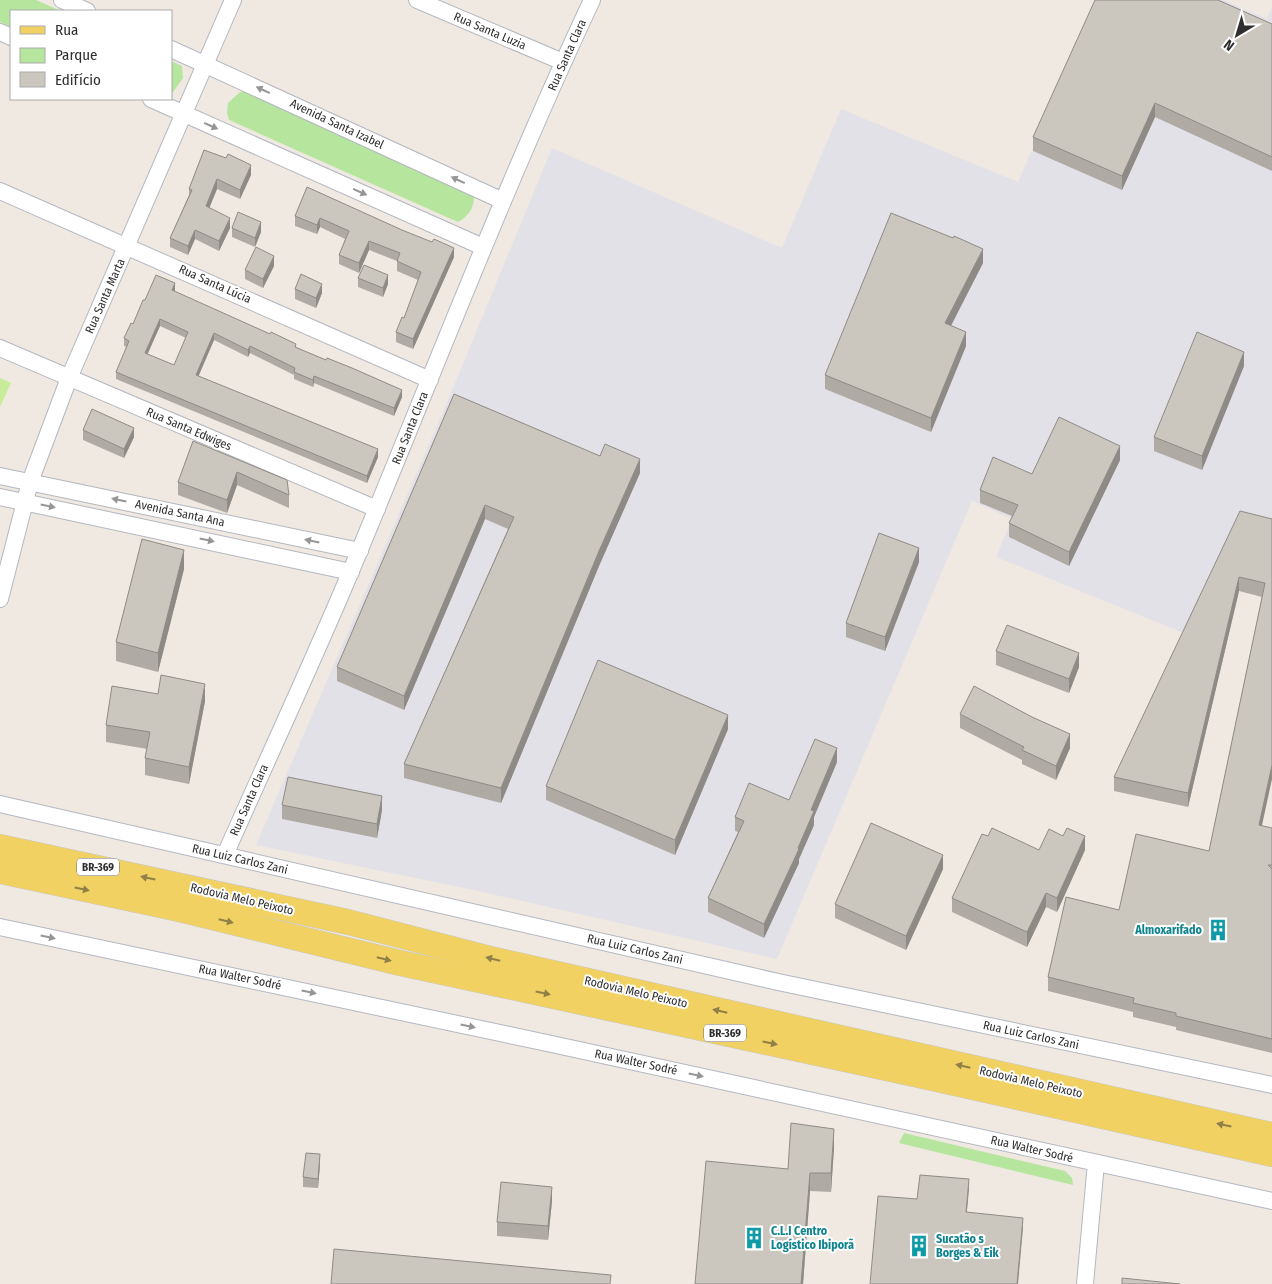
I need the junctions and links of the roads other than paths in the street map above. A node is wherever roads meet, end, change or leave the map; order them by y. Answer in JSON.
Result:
{"nodes":[{"id":1,"x":62,"y":0,"type":"edge"},
{"id":2,"x":233,"y":0,"type":"edge"},
{"id":3,"x":417,"y":0,"type":"edge"},
{"id":4,"x":592,"y":0,"type":"edge"},
{"id":5,"x":85,"y":10,"type":"edge"},
{"id":6,"x":172,"y":49,"type":"edge"},
{"id":7,"x":563,"y":62,"type":"junction"},
{"id":8,"x":206,"y":64,"type":"junction"},
{"id":9,"x":153,"y":100,"type":"edge"},
{"id":10,"x":184,"y":114,"type":"junction"},
{"id":11,"x":0,"y":191,"type":"edge"},
{"id":12,"x":503,"y":201,"type":"junction"},
{"id":13,"x":128,"y":246,"type":"junction"},
{"id":14,"x":482,"y":247,"type":"junction"},
{"id":15,"x":0,"y":348,"type":"edge"},
{"id":16,"x":69,"y":378,"type":"junction"},
{"id":17,"x":430,"y":380,"type":"junction"},
{"id":18,"x":0,"y":476,"type":"edge"},
{"id":19,"x":30,"y":482,"type":"junction"},
{"id":20,"x":0,"y":497,"type":"edge"},
{"id":21,"x":25,"y":501,"type":"junction"},
{"id":22,"x":377,"y":509,"type":"junction"},
{"id":23,"x":360,"y":551,"type":"junction"},
{"id":24,"x":351,"y":572,"type":"junction"},
{"id":25,"x":0,"y":599,"type":"edge"},
{"id":26,"x":0,"y":804,"type":"edge"},
{"id":27,"x":0,"y":847,"type":"edge"},
{"id":28,"x":225,"y":855,"type":"junction"},
{"id":29,"x":0,"y":871,"type":"edge"},
{"id":30,"x":0,"y":927,"type":"edge"},
{"id":31,"x":1272,"y":1085,"type":"edge"},
{"id":32,"x":1272,"y":1135,"type":"edge"},
{"id":33,"x":1272,"y":1154,"type":"edge"},
{"id":34,"x":1096,"y":1163,"type":"junction"},
{"id":35,"x":1272,"y":1201,"type":"edge"},
{"id":36,"x":1085,"y":1284,"type":"edge"}],
"edges":[{"from":1,"to":5,"type":"street"},
{"from":2,"to":8,"type":"street","name":"Rua Santa Marta"},
{"from":3,"to":7,"type":"street","name":"Rua Santa Luzia"},
{"from":4,"to":7,"type":"street","name":"Rua Santa Clara"},
{"from":6,"to":8,"type":"street","name":"Avenida Santa Izabel"},
{"from":7,"to":12,"type":"street","name":"Rua Santa Clara"},
{"from":8,"to":10,"type":"street","name":"Rua Santa Marta"},
{"from":12,"to":8,"type":"street","name":"Avenida Santa Izabel","one_way":true},
{"from":9,"to":10,"type":"street"},
{"from":10,"to":13,"type":"street","name":"Rua Santa Marta"},
{"from":10,"to":14,"type":"street","one_way":true},
{"from":11,"to":13,"type":"street","name":"Rua Santa Lúcia"},
{"from":12,"to":14,"type":"street","name":"Rua Santa Clara"},
{"from":13,"to":16,"type":"street","name":"Rua Santa Marta"},
{"from":13,"to":17,"type":"street","name":"Rua Santa Lúcia"},
{"from":14,"to":17,"type":"street","name":"Rua Santa Clara"},
{"from":15,"to":16,"type":"street","name":"Rua Santa Edwiges"},
{"from":16,"to":19,"type":"street","name":"Rua Santa Marta"},
{"from":16,"to":22,"type":"street","name":"Rua Santa Edwiges"},
{"from":17,"to":22,"type":"street","name":"Rua Santa Clara"},
{"from":18,"to":19,"type":"street","name":"Avenida Santa Ana"},
{"from":19,"to":21,"type":"street","name":"Rua Santa Marta"},
{"from":23,"to":19,"type":"street","name":"Avenida Santa Ana","one_way":true},
{"from":20,"to":21,"type":"street","name":"Avenida Santa Ana"},
{"from":21,"to":24,"type":"street","name":"Avenida Santa Ana","one_way":true},
{"from":21,"to":25,"type":"street","name":"Rua Santa Marta"},
{"from":22,"to":23,"type":"street","name":"Rua Santa Clara"},
{"from":23,"to":24,"type":"street","name":"Rua Santa Clara"},
{"from":24,"to":28,"type":"street","name":"Rua Santa Clara"},
{"from":26,"to":28,"type":"street","name":"Rua Luiz Carlos Zani"},
{"from":32,"to":27,"type":"main road","name":"Rodovia Melo Peixoto","number":"BR-369","one_way":true},
{"from":28,"to":31,"type":"street","name":"Rua Luiz Carlos Zani"},
{"from":29,"to":33,"type":"main road","name":"Rodovia Melo Peixoto","number":"BR-369","one_way":true},
{"from":30,"to":34,"type":"street","name":"Rua Walter Sodré","one_way":true},
{"from":34,"to":35,"type":"street","name":"Rua Walter Sodré"},
{"from":34,"to":36,"type":"street"}]}
